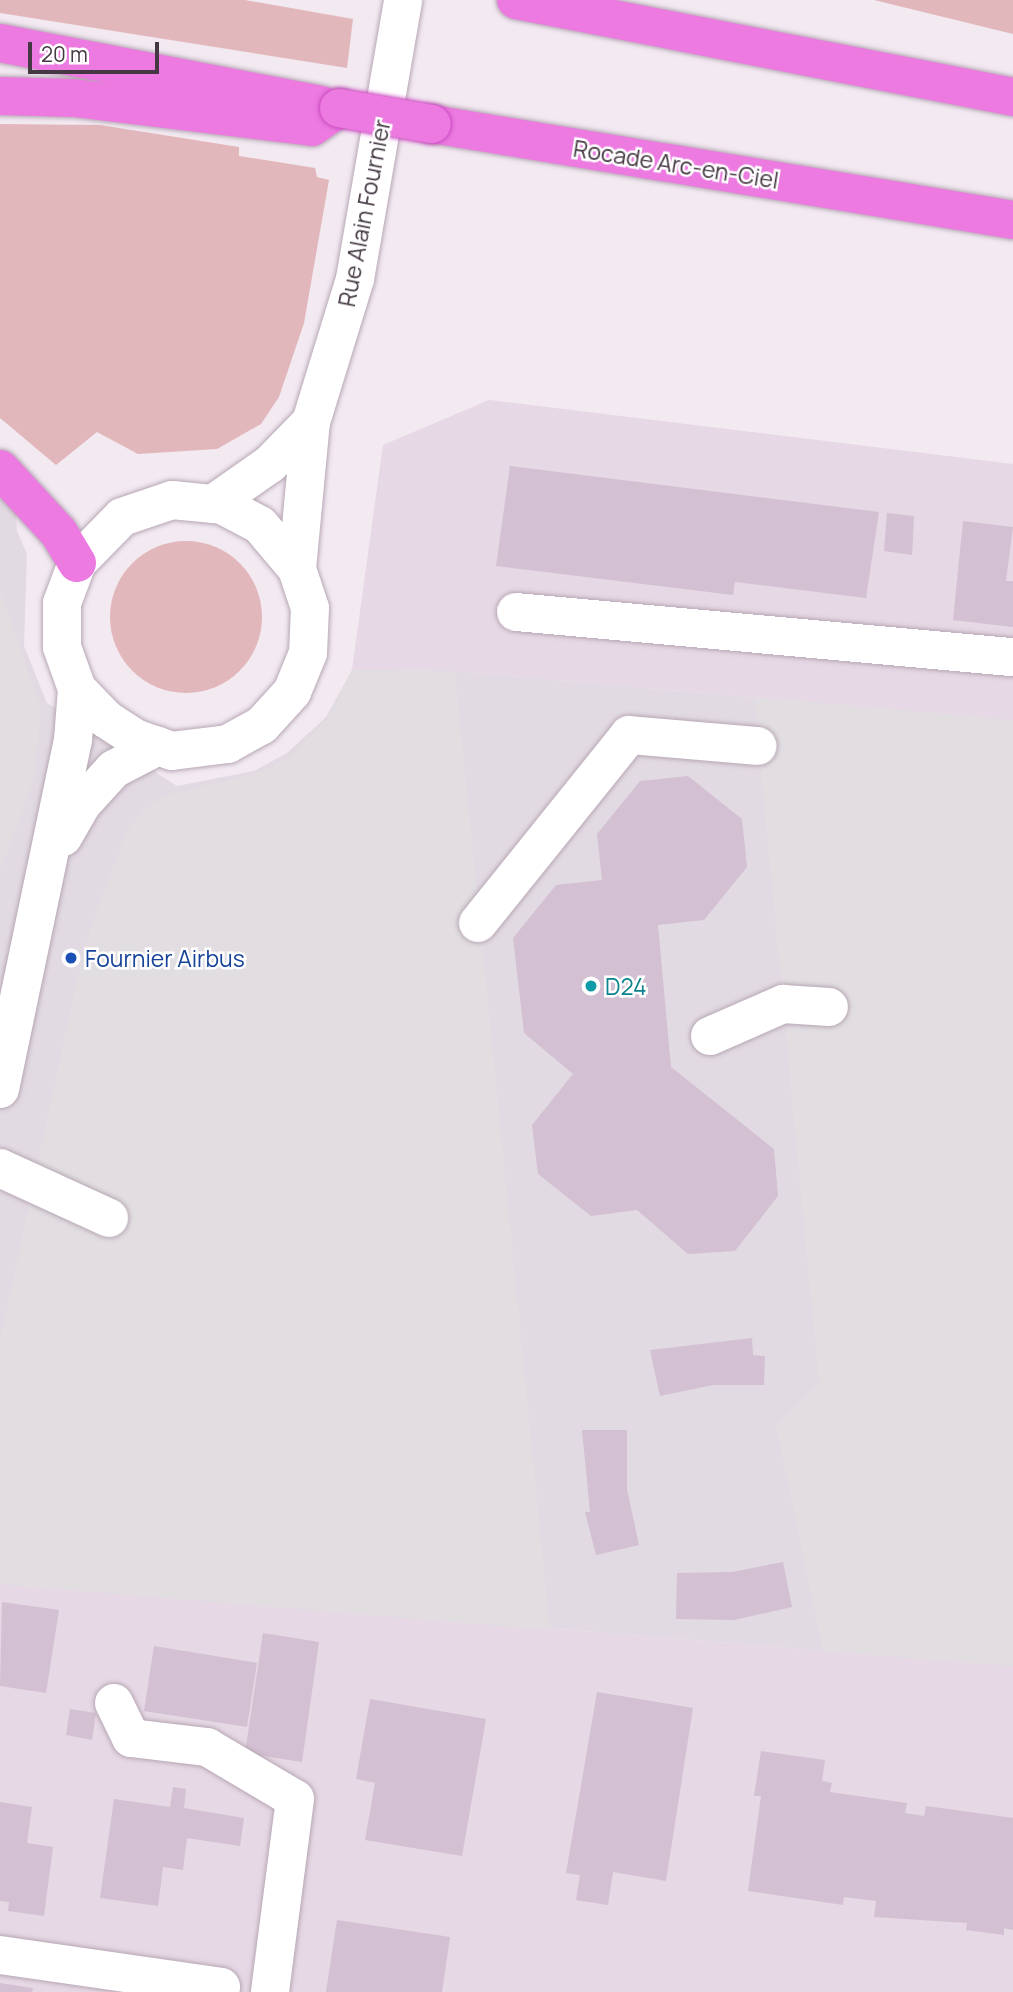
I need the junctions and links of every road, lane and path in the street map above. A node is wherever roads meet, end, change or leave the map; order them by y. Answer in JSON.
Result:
{"nodes":[{"id":1,"x":403,"y":0,"type":"edge"},
{"id":2,"x":516,"y":0,"type":"edge"},
{"id":3,"x":0,"y":43,"type":"edge"},
{"id":4,"x":0,"y":96,"type":"edge"},
{"id":5,"x":1013,"y":97,"type":"edge"},
{"id":6,"x":339,"y":108,"type":"junction"},
{"id":7,"x":1013,"y":220,"type":"edge"},
{"id":8,"x":311,"y":422,"type":"junction"},
{"id":9,"x":0,"y":469,"type":"edge"},
{"id":10,"x":213,"y":505,"type":"junction"},
{"id":11,"x":77,"y":563,"type":"junction"},
{"id":12,"x":297,"y":569,"type":"junction"},
{"id":13,"x":516,"y":612,"type":"dead end"},
{"id":14,"x":1013,"y":657,"type":"edge"},
{"id":15,"x":77,"y":689,"type":"junction"},
{"id":16,"x":158,"y":746,"type":"junction"},
{"id":17,"x":758,"y":746,"type":"dead end"},
{"id":18,"x":46,"y":866,"type":"junction"},
{"id":19,"x":478,"y":923,"type":"dead end"},
{"id":20,"x":829,"y":1007,"type":"dead end"},
{"id":21,"x":710,"y":1036,"type":"dead end"},
{"id":22,"x":0,"y":1089,"type":"edge"},
{"id":23,"x":0,"y":1168,"type":"edge"},
{"id":24,"x":109,"y":1218,"type":"dead end"},
{"id":25,"x":114,"y":1703,"type":"dead end"},
{"id":26,"x":0,"y":1955,"type":"edge"},
{"id":27,"x":220,"y":1992,"type":"edge"},
{"id":28,"x":270,"y":1992,"type":"edge"}],
"edges":[{"from":1,"to":8,"type":"street","name":"Rue Alain Fournier"},
{"from":2,"to":5,"type":"highway"},
{"from":3,"to":6,"type":"highway","name":"Rocade Arc-en-Ciel"},
{"from":4,"to":6,"type":"highway"},
{"from":6,"to":7,"type":"highway","name":"Rocade Arc-en-Ciel","bridge":true},
{"from":8,"to":10,"type":"street","name":"Rue Alain Fournier"},
{"from":8,"to":12,"type":"street","name":"Rue Alain Fournier"},
{"from":9,"to":11,"type":"highway"},
{"from":10,"to":11,"type":"street","name":"Rue Alain Fournier"},
{"from":10,"to":12,"type":"street","name":"Rue Alain Fournier"},
{"from":11,"to":15,"type":"street","name":"Rue Alain Fournier"},
{"from":12,"to":16,"type":"street","name":"Rue Alain Fournier"},
{"from":13,"to":14,"type":"street"},
{"from":15,"to":16,"type":"street","name":"Rue Alain Fournier"},
{"from":15,"to":18,"type":"street","name":"Rue Alain Fournier"},
{"from":16,"to":18,"type":"street","name":"Rue Alain Fournier"},
{"from":17,"to":19,"type":"street"},
{"from":18,"to":22,"type":"street","name":"Rue Alain Fournier"},
{"from":20,"to":21,"type":"street"},
{"from":23,"to":24,"type":"street"},
{"from":25,"to":28,"type":"street"},
{"from":26,"to":27,"type":"street"}]}
